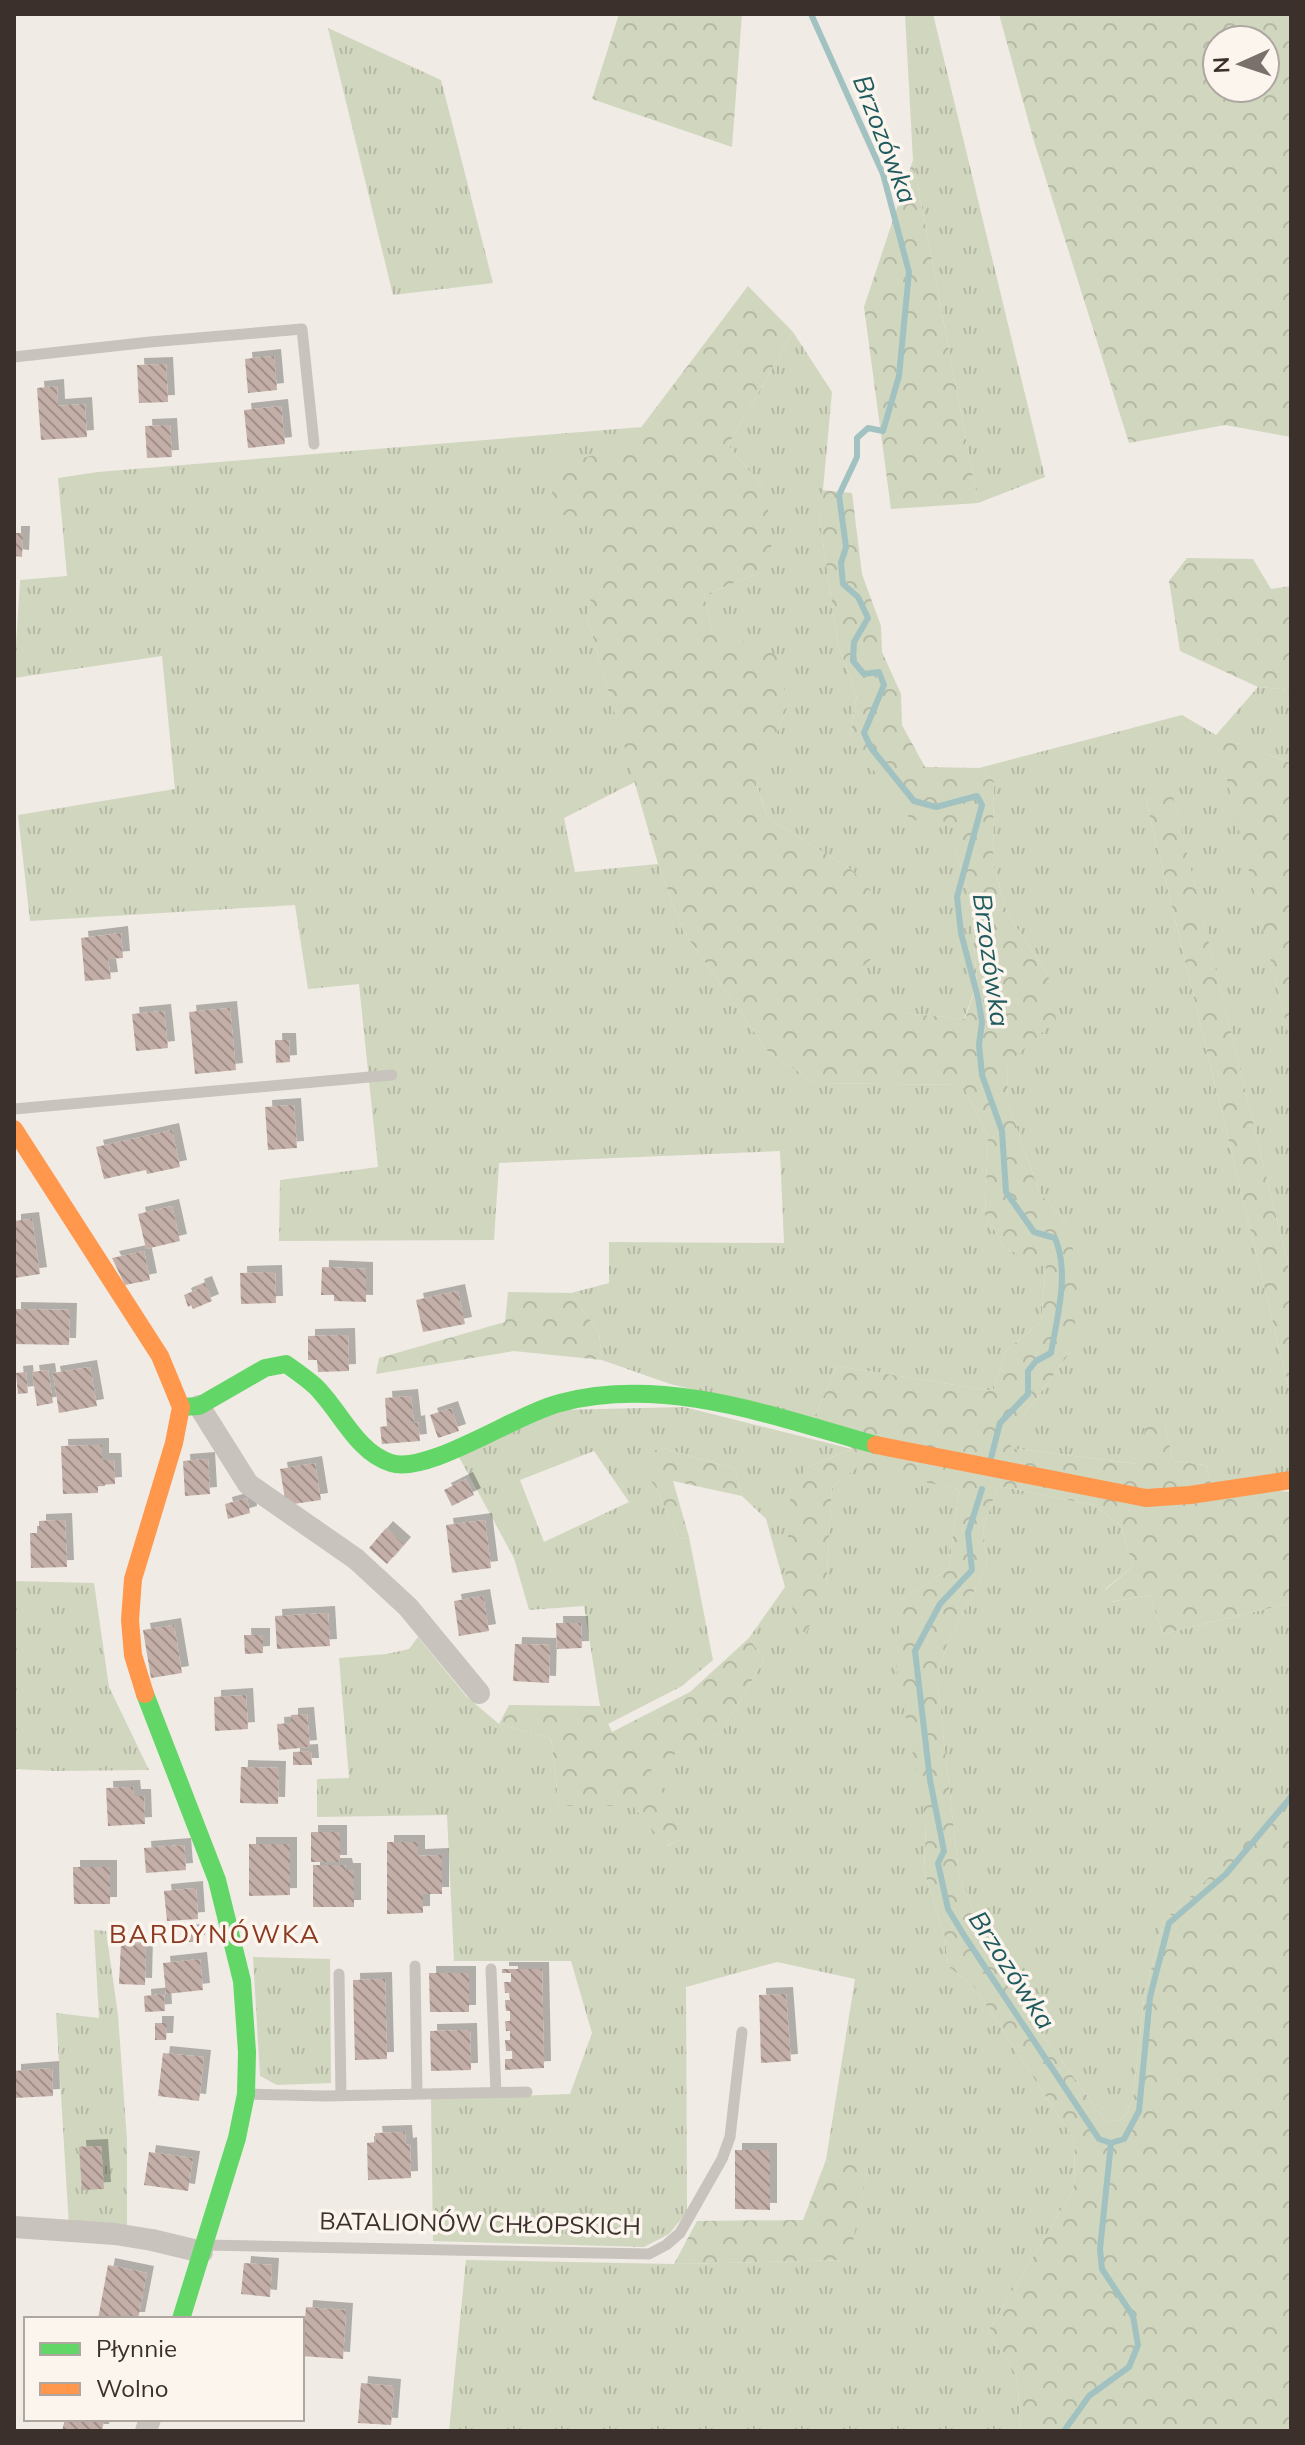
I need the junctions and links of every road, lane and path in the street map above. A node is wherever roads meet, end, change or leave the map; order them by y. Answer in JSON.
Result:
{"nodes":[{"id":1,"x":14,"y":357,"type":"edge"},
{"id":2,"x":314,"y":444,"type":"dead end"},
{"id":3,"x":392,"y":1075,"type":"dead end"},
{"id":4,"x":14,"y":1109,"type":"edge"},
{"id":5,"x":14,"y":1129,"type":"edge"},
{"id":6,"x":190,"y":1406,"type":"junction"},
{"id":7,"x":1291,"y":1480,"type":"edge"},
{"id":8,"x":479,"y":1693,"type":"dead end"},
{"id":9,"x":415,"y":1966,"type":"dead end"},
{"id":10,"x":491,"y":1969,"type":"dead end"},
{"id":11,"x":339,"y":1974,"type":"dead end"},
{"id":12,"x":742,"y":2032,"type":"dead end"},
{"id":13,"x":527,"y":2092,"type":"dead end"},
{"id":14,"x":417,"y":2093,"type":"junction"},
{"id":15,"x":496,"y":2093,"type":"junction"},
{"id":16,"x":246,"y":2094,"type":"junction"},
{"id":17,"x":341,"y":2095,"type":"junction"},
{"id":18,"x":14,"y":2227,"type":"edge"},
{"id":19,"x":203,"y":2249,"type":"junction"},
{"id":20,"x":182,"y":2317,"type":"edge"}],
"edges":[{"from":1,"to":2,"type":"lane"},
{"from":3,"to":4,"type":"lane"},
{"from":5,"to":6,"type":"street"},
{"from":6,"to":7,"type":"street"},
{"from":6,"to":8,"type":"street"},
{"from":6,"to":16,"type":"street"},
{"from":9,"to":14,"type":"lane"},
{"from":10,"to":15,"type":"lane"},
{"from":11,"to":17,"type":"lane"},
{"from":12,"to":19,"type":"lane","name":"BATALIONÓW CHŁOPSKICH"},
{"from":13,"to":15,"type":"lane"},
{"from":14,"to":15,"type":"lane"},
{"from":14,"to":17,"type":"lane"},
{"from":16,"to":17,"type":"lane"},
{"from":16,"to":19,"type":"street"},
{"from":18,"to":19,"type":"street","name":"BATALIONÓW CHŁOPSKICH"},
{"from":19,"to":20,"type":"street"}]}
